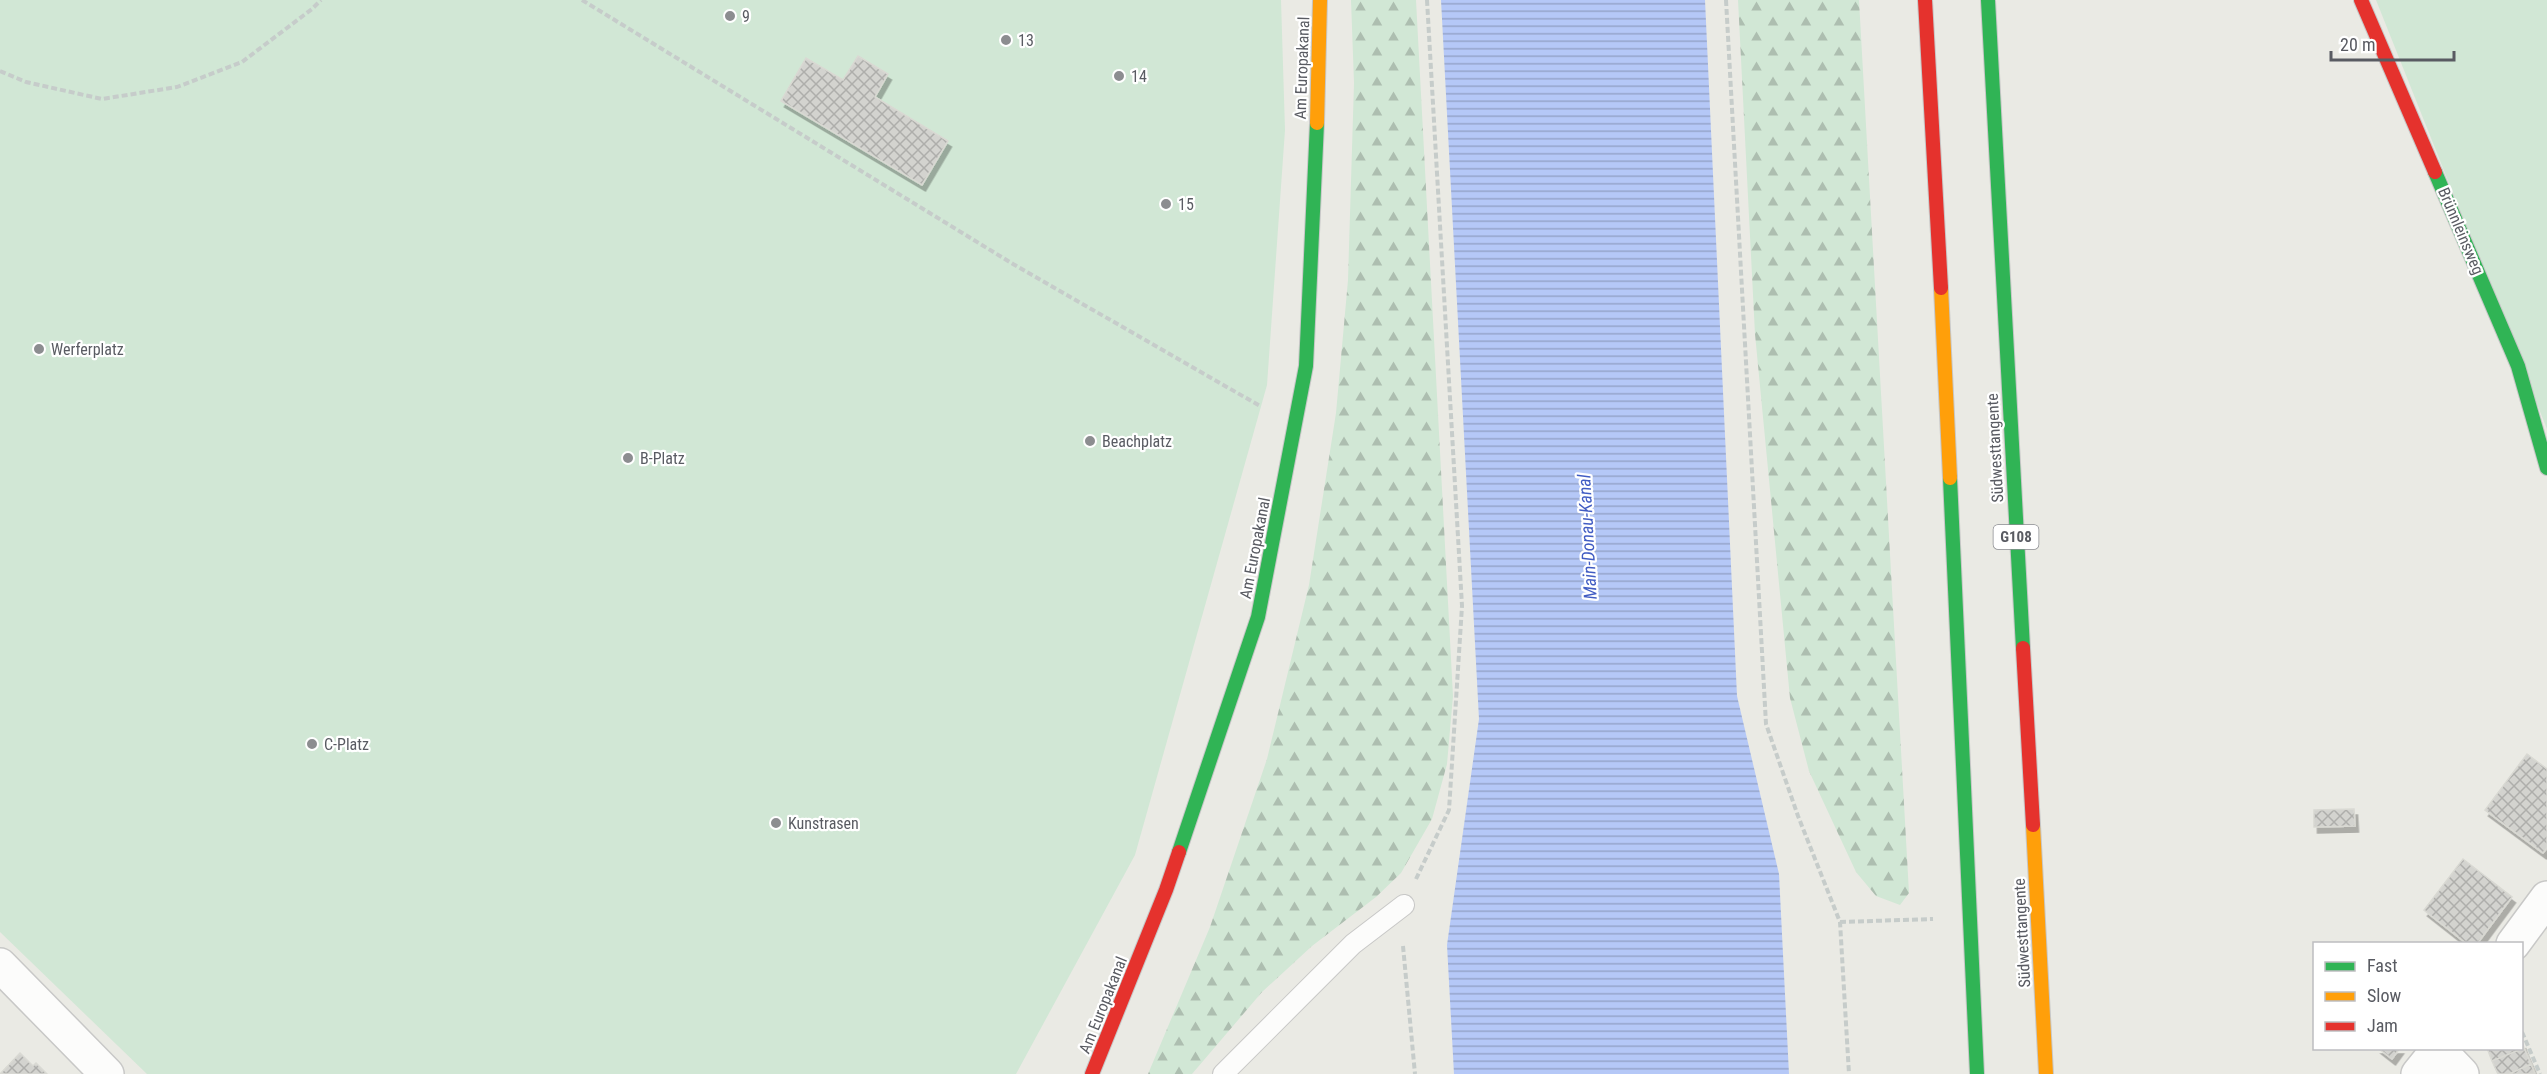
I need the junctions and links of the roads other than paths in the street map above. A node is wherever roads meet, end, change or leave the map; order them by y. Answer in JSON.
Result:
{"nodes":[{"id":1,"x":1320,"y":0,"type":"edge"},
{"id":2,"x":1924,"y":0,"type":"edge"},
{"id":3,"x":1988,"y":0,"type":"edge"},
{"id":4,"x":2361,"y":0,"type":"edge"},
{"id":5,"x":2547,"y":468,"type":"edge"},
{"id":6,"x":2547,"y":898,"type":"edge"},
{"id":7,"x":1404,"y":905,"type":"road end"},
{"id":8,"x":2514,"y":942,"type":"edge"},
{"id":9,"x":0,"y":965,"type":"edge"},
{"id":10,"x":2438,"y":1050,"type":"edge"},
{"id":11,"x":2440,"y":1050,"type":"edge"},
{"id":12,"x":106,"y":1074,"type":"edge"},
{"id":13,"x":1092,"y":1074,"type":"edge"},
{"id":14,"x":1223,"y":1074,"type":"edge"},
{"id":15,"x":1977,"y":1074,"type":"edge"},
{"id":16,"x":2046,"y":1074,"type":"edge"},
{"id":17,"x":2418,"y":1074,"type":"edge"},
{"id":18,"x":2462,"y":1074,"type":"edge"}],
"edges":[{"from":1,"to":13,"type":"main road","name":"Am Europakanal"},
{"from":2,"to":15,"type":"main road"},
{"from":3,"to":16,"type":"main road","name":"Südwesttangente","number":"G108"},
{"from":4,"to":5,"type":"main road","name":"Brünnleinsweg"},
{"from":6,"to":8,"type":"street"},
{"from":7,"to":14,"type":"lane"},
{"from":9,"to":12,"type":"street"},
{"from":10,"to":17,"type":"street"},
{"from":11,"to":18,"type":"street"}]}
